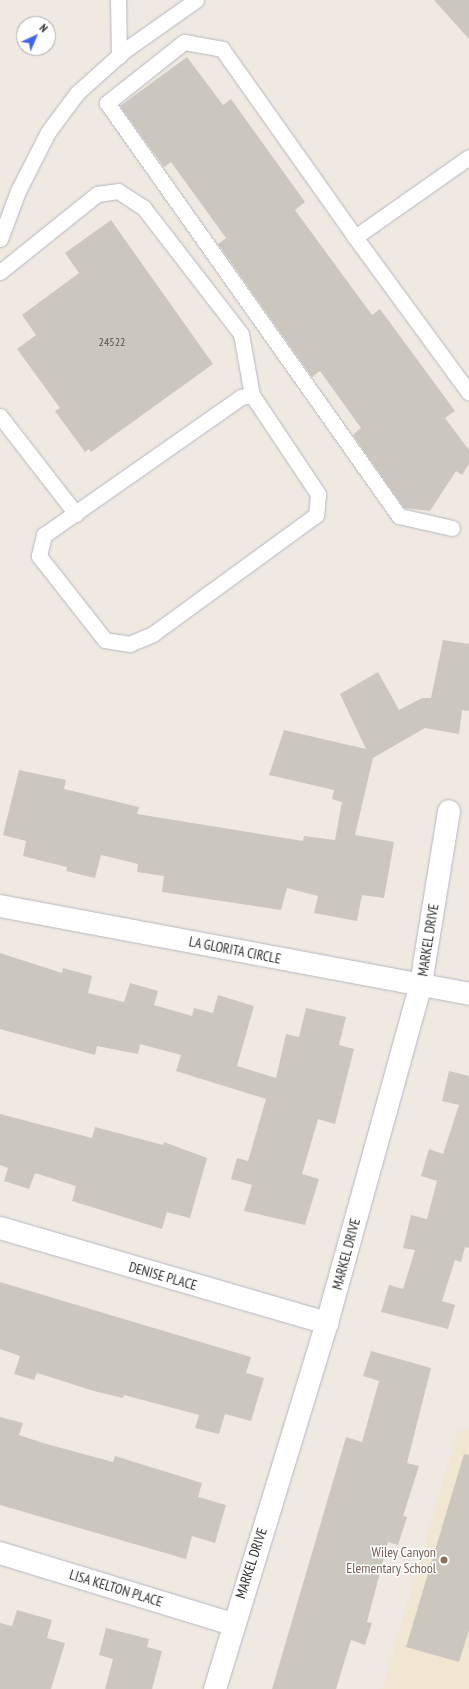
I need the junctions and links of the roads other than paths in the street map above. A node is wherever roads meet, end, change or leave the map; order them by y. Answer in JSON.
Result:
{"nodes":[{"id":1,"x":118,"y":0,"type":"edge"},
{"id":2,"x":196,"y":0,"type":"edge"},
{"id":3,"x":119,"y":56,"type":"junction"},
{"id":4,"x":469,"y":157,"type":"edge"},
{"id":5,"x":355,"y":237,"type":"junction"},
{"id":6,"x":0,"y":240,"type":"edge"},
{"id":7,"x":0,"y":272,"type":"edge"},
{"id":8,"x":469,"y":393,"type":"edge"},
{"id":9,"x":252,"y":395,"type":"junction"},
{"id":10,"x":0,"y":416,"type":"edge"},
{"id":11,"x":76,"y":514,"type":"junction"},
{"id":12,"x":452,"y":528,"type":"dead end"},
{"id":13,"x":450,"y":811,"type":"dead end"},
{"id":14,"x":0,"y":906,"type":"edge"},
{"id":15,"x":421,"y":984,"type":"junction"},
{"id":16,"x":469,"y":994,"type":"edge"},
{"id":17,"x":0,"y":1228,"type":"edge"},
{"id":18,"x":327,"y":1323,"type":"junction"},
{"id":19,"x":0,"y":1553,"type":"edge"},
{"id":20,"x":232,"y":1624,"type":"junction"},
{"id":21,"x":215,"y":1689,"type":"edge"}],
"edges":[{"from":1,"to":3,"type":"lane"},
{"from":2,"to":3,"type":"lane"},
{"from":3,"to":6,"type":"lane"},
{"from":4,"to":5,"type":"lane"},
{"from":5,"to":8,"type":"lane"},
{"from":5,"to":12,"type":"lane"},
{"from":7,"to":9,"type":"lane"},
{"from":9,"to":11,"type":"lane"},
{"from":9,"to":11,"type":"lane"},
{"from":10,"to":11,"type":"lane"},
{"from":13,"to":15,"type":"street","name":"MARKEL DRIVE"},
{"from":14,"to":15,"type":"street","name":"LA GLORITA CIRCLE"},
{"from":15,"to":16,"type":"street","name":"LA GLORITA CIRCLE"},
{"from":15,"to":18,"type":"street","name":"MARKEL DRIVE"},
{"from":17,"to":18,"type":"street","name":"DENISE PLACE"},
{"from":18,"to":20,"type":"street","name":"MARKEL DRIVE"},
{"from":19,"to":20,"type":"street","name":"LISA KELTON PLACE"},
{"from":20,"to":21,"type":"street","name":"MARKEL DRIVE"}]}
